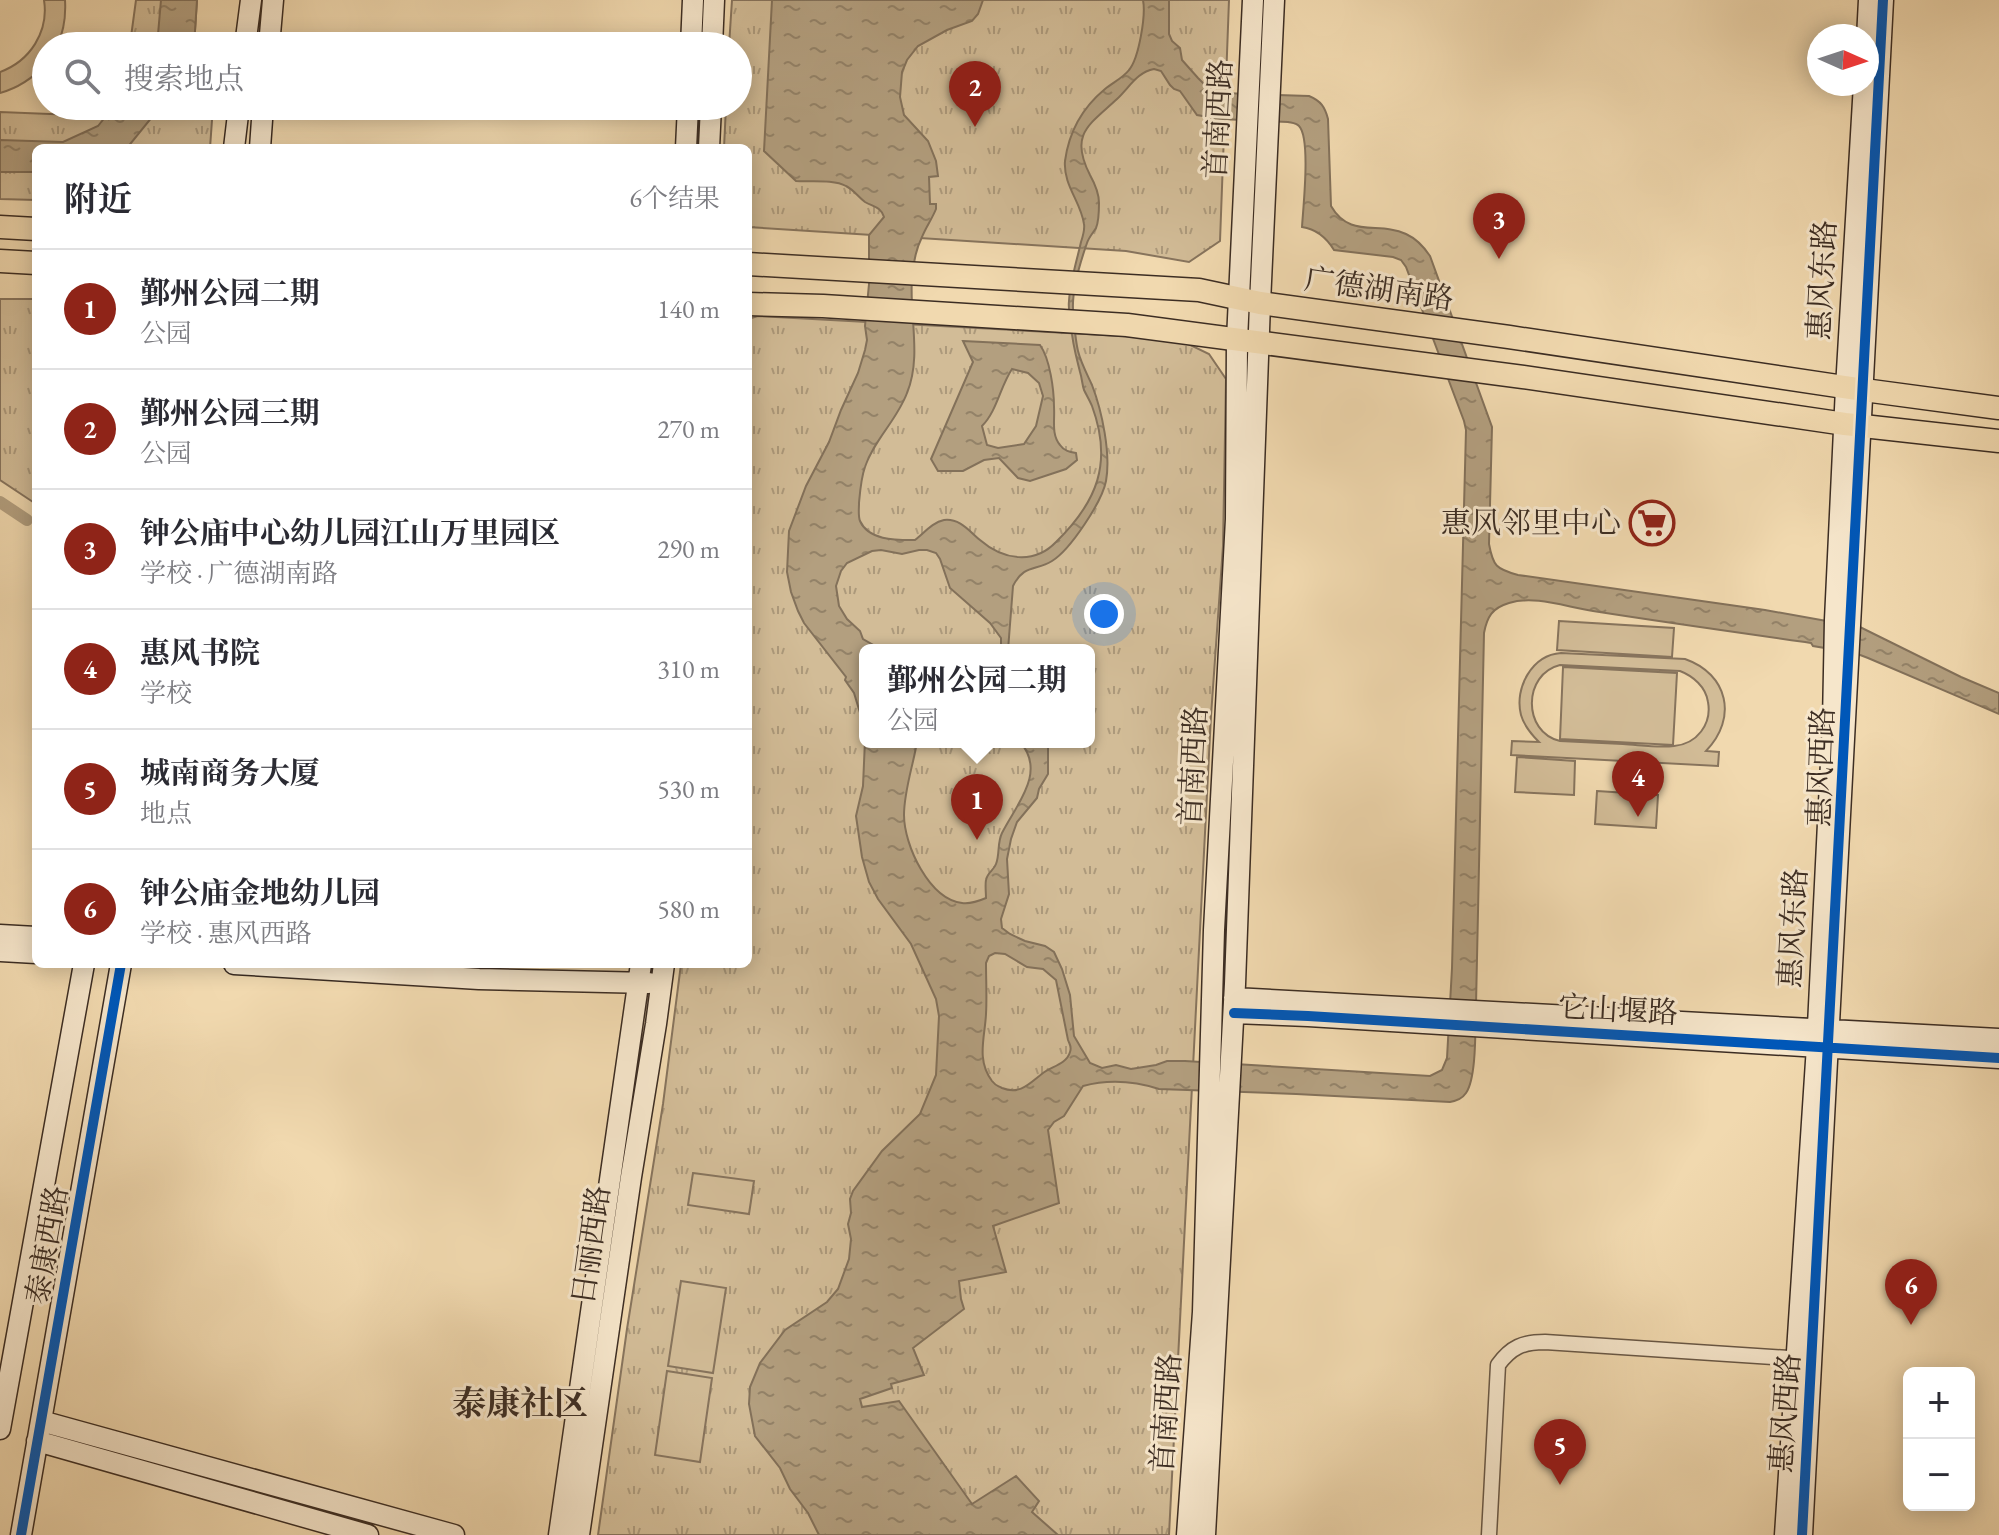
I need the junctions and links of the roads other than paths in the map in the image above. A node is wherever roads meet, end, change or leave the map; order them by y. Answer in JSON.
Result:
{"nodes":[{"id":1,"x":251,"y":0,"type":"edge"},
{"id":2,"x":273,"y":0,"type":"edge"},
{"id":3,"x":693,"y":0,"type":"edge"},
{"id":4,"x":714,"y":0,"type":"edge"},
{"id":5,"x":1253,"y":0,"type":"edge"},
{"id":6,"x":1274,"y":0,"type":"edge"},
{"id":7,"x":1869,"y":0,"type":"edge"},
{"id":8,"x":1883,"y":0,"type":"edge"},
{"id":9,"x":1868,"y":24,"type":"edge"},
{"id":10,"x":247,"y":32,"type":"edge"},
{"id":11,"x":270,"y":32,"type":"edge"},
{"id":12,"x":692,"y":32,"type":"edge"},
{"id":13,"x":713,"y":32,"type":"edge"},
{"id":14,"x":1864,"y":96,"type":"edge"},
{"id":15,"x":237,"y":120,"type":"edge"},
{"id":16,"x":262,"y":120,"type":"edge"},
{"id":17,"x":687,"y":120,"type":"edge"},
{"id":18,"x":710,"y":120,"type":"edge"},
{"id":19,"x":234,"y":144,"type":"edge"},
{"id":20,"x":260,"y":144,"type":"edge"},
{"id":21,"x":686,"y":144,"type":"edge"},
{"id":22,"x":709,"y":144,"type":"edge"},
{"id":23,"x":0,"y":227,"type":"edge"},
{"id":24,"x":32,"y":229,"type":"edge"},
{"id":25,"x":0,"y":261,"type":"edge"},
{"id":26,"x":32,"y":263,"type":"edge"},
{"id":27,"x":755,"y":264,"type":"edge"},
{"id":28,"x":1250,"y":301,"type":"junction"},
{"id":29,"x":752,"y":304,"type":"edge"},
{"id":30,"x":1248,"y":341,"type":"junction"},
{"id":31,"x":1855,"y":389,"type":"junction"},
{"id":32,"x":1999,"y":408,"type":"edge"},
{"id":33,"x":1854,"y":425,"type":"junction"},
{"id":34,"x":1999,"y":441,"type":"edge"},
{"id":35,"x":0,"y":935,"type":"edge"},
{"id":36,"x":32,"y":937,"type":"edge"},
{"id":37,"x":0,"y":951,"type":"edge"},
{"id":38,"x":32,"y":953,"type":"edge"},
{"id":39,"x":83,"y":968,"type":"edge"},
{"id":40,"x":120,"y":968,"type":"edge"},
{"id":41,"x":299,"y":968,"type":"edge"},
{"id":42,"x":640,"y":970,"type":"edge"},
{"id":43,"x":663,"y":971,"type":"edge"},
{"id":44,"x":1234,"y":1006,"type":"junction"},
{"id":45,"x":1824,"y":1038,"type":"junction"},
{"id":46,"x":1999,"y":1039,"type":"edge"},
{"id":47,"x":1999,"y":1058,"type":"edge"},
{"id":48,"x":1805,"y":1359,"type":"junction"},
{"id":49,"x":0,"y":1429,"type":"edge"},
{"id":50,"x":39,"y":1431,"type":"junction"},
{"id":51,"x":21,"y":1535,"type":"edge"},
{"id":52,"x":368,"y":1535,"type":"edge"},
{"id":53,"x":454,"y":1535,"type":"edge"},
{"id":54,"x":559,"y":1535,"type":"edge"},
{"id":55,"x":579,"y":1535,"type":"edge"},
{"id":56,"x":1187,"y":1535,"type":"edge"},
{"id":57,"x":1205,"y":1535,"type":"edge"},
{"id":58,"x":1489,"y":1535,"type":"edge"},
{"id":59,"x":1785,"y":1535,"type":"edge"},
{"id":60,"x":1802,"y":1535,"type":"edge"}],
"edges":[{"from":1,"to":10,"type":"street"},
{"from":2,"to":11,"type":"street"},
{"from":3,"to":12,"type":"street"},
{"from":4,"to":13,"type":"street"},
{"from":5,"to":28,"type":"street","name":"首南西路"},
{"from":6,"to":28,"type":"street","name":"首南西路"},
{"from":7,"to":9,"type":"street"},
{"from":8,"to":31,"type":"street"},
{"from":14,"to":31,"type":"street","name":"惠风东路"},
{"from":15,"to":19,"type":"street"},
{"from":16,"to":20,"type":"street"},
{"from":17,"to":21,"type":"street"},
{"from":18,"to":22,"type":"street"},
{"from":23,"to":24,"type":"main road"},
{"from":25,"to":26,"type":"main road"},
{"from":27,"to":28,"type":"main road","name":"广德湖南路"},
{"from":28,"to":30,"type":"street","name":"首南西路"},
{"from":28,"to":31,"type":"main road","name":"广德湖南路"},
{"from":29,"to":30,"type":"main road"},
{"from":30,"to":33,"type":"main road"},
{"from":30,"to":44,"type":"street","name":"首南西路"},
{"from":30,"to":56,"type":"street","name":"首南西路"},
{"from":31,"to":32,"type":"main road","name":"广德湖南路"},
{"from":31,"to":33,"type":"street"},
{"from":33,"to":34,"type":"main road"},
{"from":33,"to":45,"type":"street","name":"惠风东路"},
{"from":35,"to":36,"type":"street"},
{"from":37,"to":38,"type":"street"},
{"from":39,"to":49,"type":"street","name":"泰康西路"},
{"from":40,"to":50,"type":"street","name":"泰康西路"},
{"from":41,"to":42,"type":"street"},
{"from":42,"to":43,"type":"street"},
{"from":42,"to":54,"type":"street","name":"日丽西路"},
{"from":43,"to":55,"type":"street","name":"日丽西路"},
{"from":44,"to":45,"type":"street","name":"它山堰路"},
{"from":44,"to":57,"type":"street","name":"首南西路"},
{"from":45,"to":46,"type":"street","name":"它山堰路"},
{"from":45,"to":47,"type":"street","name":"它山堰路"},
{"from":45,"to":48,"type":"street","name":"惠风东路"},
{"from":48,"to":58,"type":"street"},
{"from":48,"to":59,"type":"street","name":"惠风东路"},
{"from":48,"to":60,"type":"street","name":"惠风西路"},
{"from":50,"to":51,"type":"street","name":"泰康西路"},
{"from":50,"to":52,"type":"street"},
{"from":50,"to":53,"type":"street"}]}
